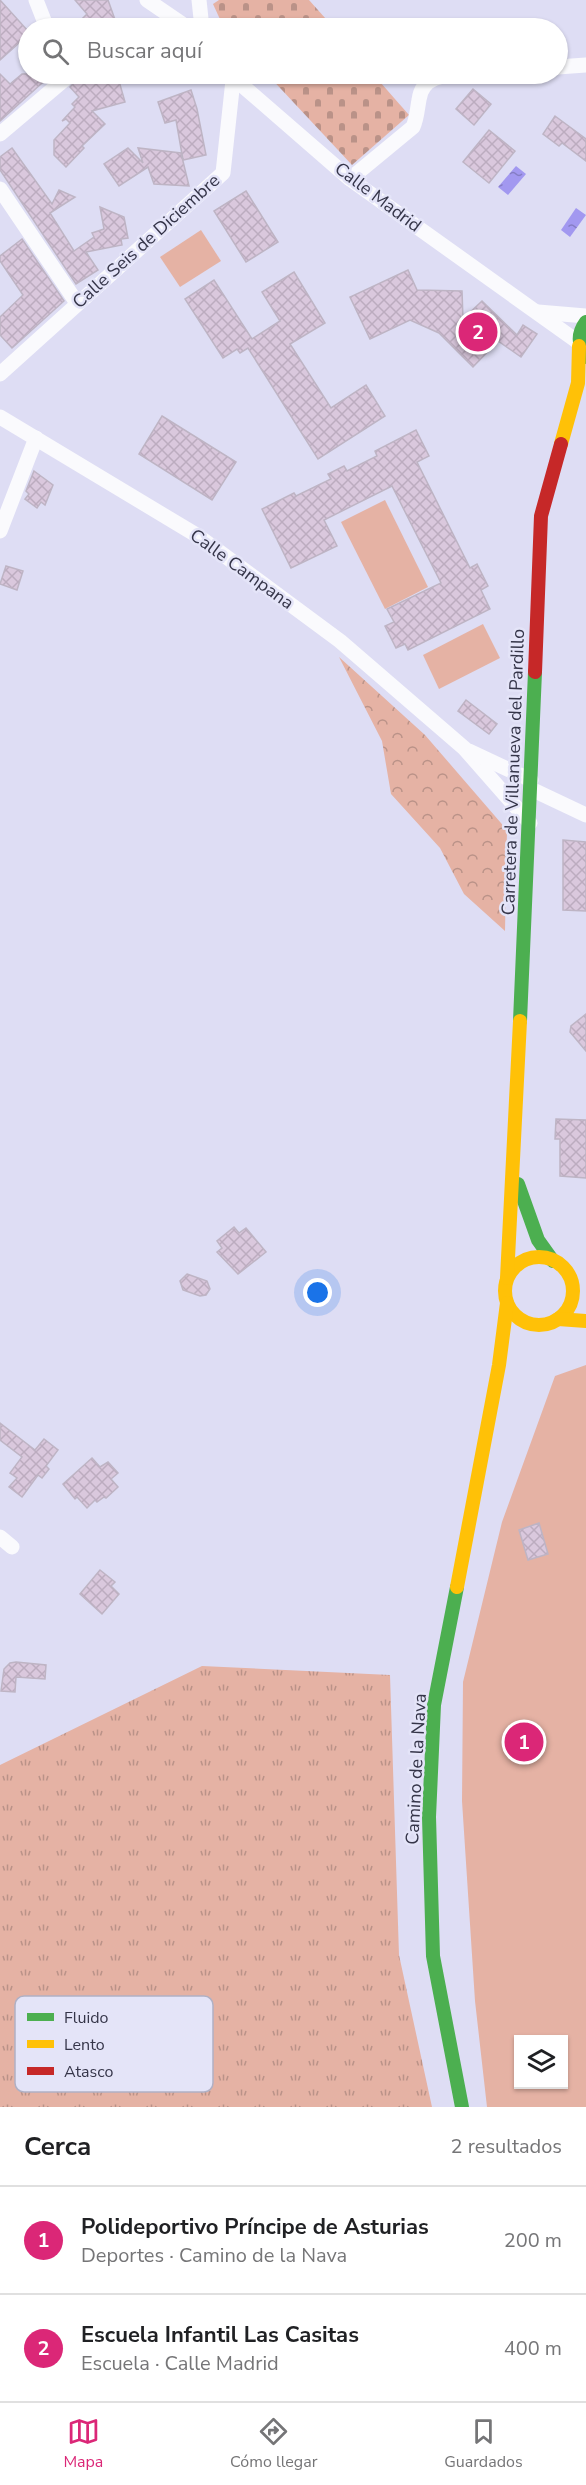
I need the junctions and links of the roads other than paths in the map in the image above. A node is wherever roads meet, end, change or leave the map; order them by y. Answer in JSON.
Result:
{"nodes":[{"id":1,"x":36,"y":0,"type":"edge"},
{"id":2,"x":147,"y":0,"type":"edge"},
{"id":3,"x":199,"y":0,"type":"edge"},
{"id":4,"x":43,"y":18,"type":"edge"},
{"id":5,"x":173,"y":18,"type":"edge"},
{"id":6,"x":201,"y":18,"type":"edge"},
{"id":7,"x":586,"y":65,"type":"edge"},
{"id":8,"x":568,"y":66,"type":"edge"},
{"id":9,"x":60,"y":84,"type":"edge"},
{"id":10,"x":230,"y":84,"type":"edge"},
{"id":11,"x":240,"y":84,"type":"edge"},
{"id":12,"x":425,"y":84,"type":"edge"},
{"id":13,"x":0,"y":134,"type":"edge"},
{"id":14,"x":350,"y":179,"type":"junction"},
{"id":15,"x":0,"y":189,"type":"edge"},
{"id":16,"x":77,"y":303,"type":"junction"},
{"id":17,"x":535,"y":311,"type":"junction"},
{"id":18,"x":586,"y":316,"type":"edge"},
{"id":19,"x":586,"y":322,"type":"edge"},
{"id":20,"x":581,"y":348,"type":"edge"},
{"id":21,"x":0,"y":374,"type":"edge"},
{"id":22,"x":582,"y":378,"type":"edge"},
{"id":23,"x":0,"y":417,"type":"edge"},
{"id":24,"x":36,"y":438,"type":"junction"},
{"id":25,"x":0,"y":531,"type":"edge"},
{"id":26,"x":464,"y":748,"type":"junction"},
{"id":27,"x":531,"y":784,"type":"junction"},
{"id":28,"x":586,"y":815,"type":"edge"},
{"id":29,"x":530,"y":823,"type":"junction"},
{"id":30,"x":513,"y":1168,"type":"junction"},
{"id":31,"x":553,"y":1261,"type":"junction"},
{"id":32,"x":569,"y":1277,"type":"junction"},
{"id":33,"x":507,"y":1278,"type":"junction"},
{"id":34,"x":586,"y":1297,"type":"edge"},
{"id":35,"x":507,"y":1303,"type":"junction"},
{"id":36,"x":558,"y":1319,"type":"junction"},
{"id":37,"x":586,"y":1322,"type":"edge"},
{"id":38,"x":523,"y":1331,"type":"junction"},
{"id":39,"x":499,"y":1365,"type":"junction"},
{"id":40,"x":462,"y":2107,"type":"edge"}],
"edges":[{"from":1,"to":4,"type":"street"},
{"from":2,"to":5,"type":"street"},
{"from":3,"to":6,"type":"street"},
{"from":7,"to":8,"type":"street"},
{"from":9,"to":13,"type":"street"},
{"from":10,"to":16,"type":"street","name":"Calle Seis de Diciembre"},
{"from":11,"to":14,"type":"street","name":"Calle Madrid"},
{"from":12,"to":14,"type":"street"},
{"from":14,"to":17,"type":"street","name":"Calle Madrid"},
{"from":15,"to":16,"type":"street"},
{"from":16,"to":21,"type":"street","name":"Calle Seis de Diciembre"},
{"from":17,"to":18,"type":"street","name":"Calle Madrid"},
{"from":17,"to":20,"type":"street","name":"Calle Madrid"},
{"from":19,"to":20,"type":"street"},
{"from":20,"to":22,"type":"street","name":"Carretera de Villanueva del Pardillo"},
{"from":22,"to":27,"type":"street","name":"Carretera de Villanueva del Pardillo"},
{"from":23,"to":24,"type":"street","name":"Calle Campana"},
{"from":24,"to":25,"type":"street"},
{"from":24,"to":26,"type":"street","name":"Calle Campana"},
{"from":26,"to":27,"type":"street"},
{"from":26,"to":29,"type":"street"},
{"from":27,"to":28,"type":"street"},
{"from":27,"to":29,"type":"street","name":"Carretera de Villanueva del Pardillo"},
{"from":29,"to":30,"type":"street","name":"Carretera de Villanueva del Pardillo"},
{"from":30,"to":31,"type":"street","name":"Carretera de Villanueva del Pardillo"},
{"from":30,"to":33,"type":"street","name":"Carretera de Villanueva del Pardillo"},
{"from":31,"to":32,"type":"street"},
{"from":31,"to":33,"type":"street"},
{"from":32,"to":34,"type":"street"},
{"from":32,"to":36,"type":"street"},
{"from":33,"to":35,"type":"street"},
{"from":35,"to":38,"type":"street"},
{"from":35,"to":39,"type":"street","name":"Camino de la Nava"},
{"from":36,"to":37,"type":"street"},
{"from":36,"to":38,"type":"street"},
{"from":38,"to":39,"type":"street","name":"Camino de la Nava"},
{"from":39,"to":40,"type":"street","name":"Camino de la Nava"}]}
